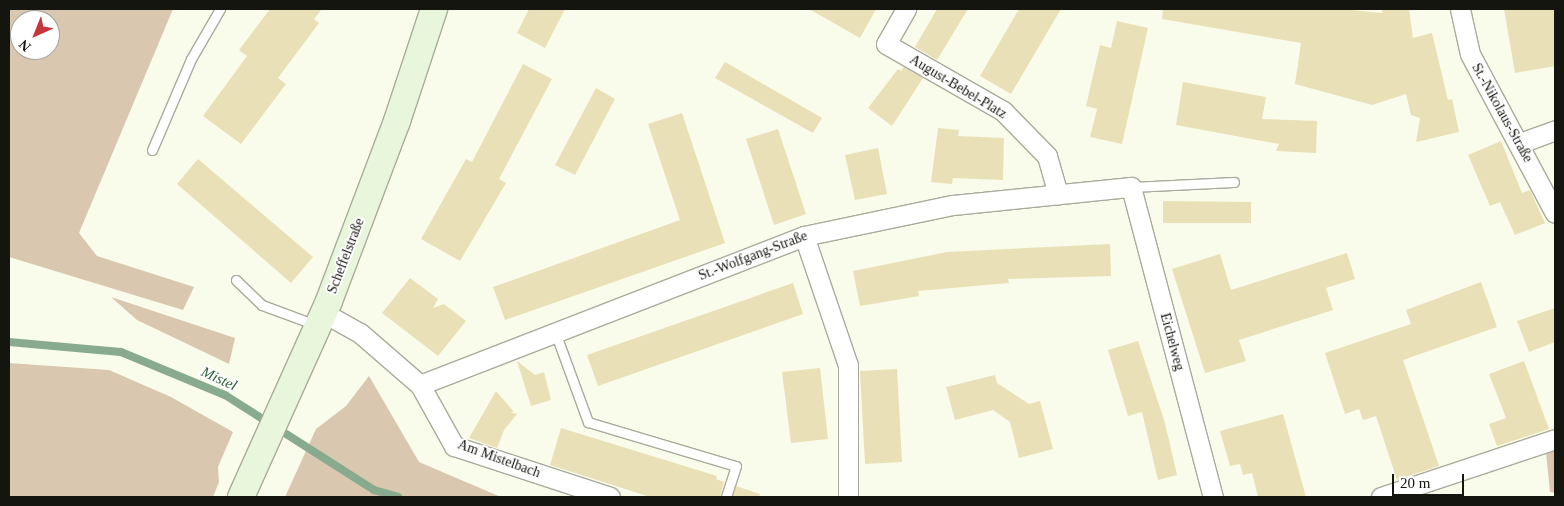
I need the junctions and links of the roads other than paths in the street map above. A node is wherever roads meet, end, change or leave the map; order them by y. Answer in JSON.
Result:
{"nodes":[{"id":1,"x":220,"y":9,"type":"edge"},
{"id":2,"x":434,"y":9,"type":"edge"},
{"id":3,"x":906,"y":9,"type":"edge"},
{"id":4,"x":1460,"y":9,"type":"edge"},
{"id":5,"x":1555,"y":130,"type":"edge"},
{"id":6,"x":1520,"y":143,"type":"junction"},
{"id":7,"x":152,"y":150,"type":"dead end"},
{"id":8,"x":1234,"y":182,"type":"dead end"},
{"id":9,"x":1131,"y":187,"type":"junction"},
{"id":10,"x":1058,"y":194,"type":"junction"},
{"id":11,"x":1555,"y":213,"type":"edge"},
{"id":12,"x":804,"y":236,"type":"junction"},
{"id":13,"x":236,"y":280,"type":"dead end"},
{"id":14,"x":321,"y":319,"type":"junction"},
{"id":15,"x":555,"y":332,"type":"junction"},
{"id":16,"x":420,"y":385,"type":"junction"},
{"id":17,"x":1555,"y":439,"type":"edge"},
{"id":18,"x":241,"y":497,"type":"edge"},
{"id":19,"x":610,"y":497,"type":"edge"},
{"id":20,"x":726,"y":497,"type":"edge"},
{"id":21,"x":848,"y":497,"type":"edge"},
{"id":22,"x":1213,"y":497,"type":"edge"},
{"id":23,"x":1381,"y":497,"type":"edge"}],
"edges":[{"from":1,"to":7,"type":"lane"},
{"from":2,"to":14,"type":"main road","name":"Scheffelstraße"},
{"from":3,"to":10,"type":"street","name":"August-Bebel-Platz"},
{"from":4,"to":6,"type":"street","name":"St.-Nikolaus-Straße"},
{"from":5,"to":6,"type":"street"},
{"from":6,"to":11,"type":"street","name":"St.-Nikolaus-Straße"},
{"from":8,"to":9,"type":"lane"},
{"from":9,"to":10,"type":"street","name":"St.-Wolfgang-Straße"},
{"from":9,"to":22,"type":"street","name":"Eichelweg"},
{"from":10,"to":12,"type":"street","name":"St.-Wolfgang-Straße"},
{"from":12,"to":15,"type":"street","name":"St.-Wolfgang-Straße"},
{"from":12,"to":21,"type":"street"},
{"from":13,"to":14,"type":"lane"},
{"from":14,"to":16,"type":"street","name":"Am Mistelbach"},
{"from":14,"to":18,"type":"main road","name":"Scheffelstraße"},
{"from":15,"to":16,"type":"street","name":"St.-Wolfgang-Straße"},
{"from":15,"to":20,"type":"lane"},
{"from":16,"to":19,"type":"street","name":"Am Mistelbach"},
{"from":17,"to":23,"type":"street"}]}
